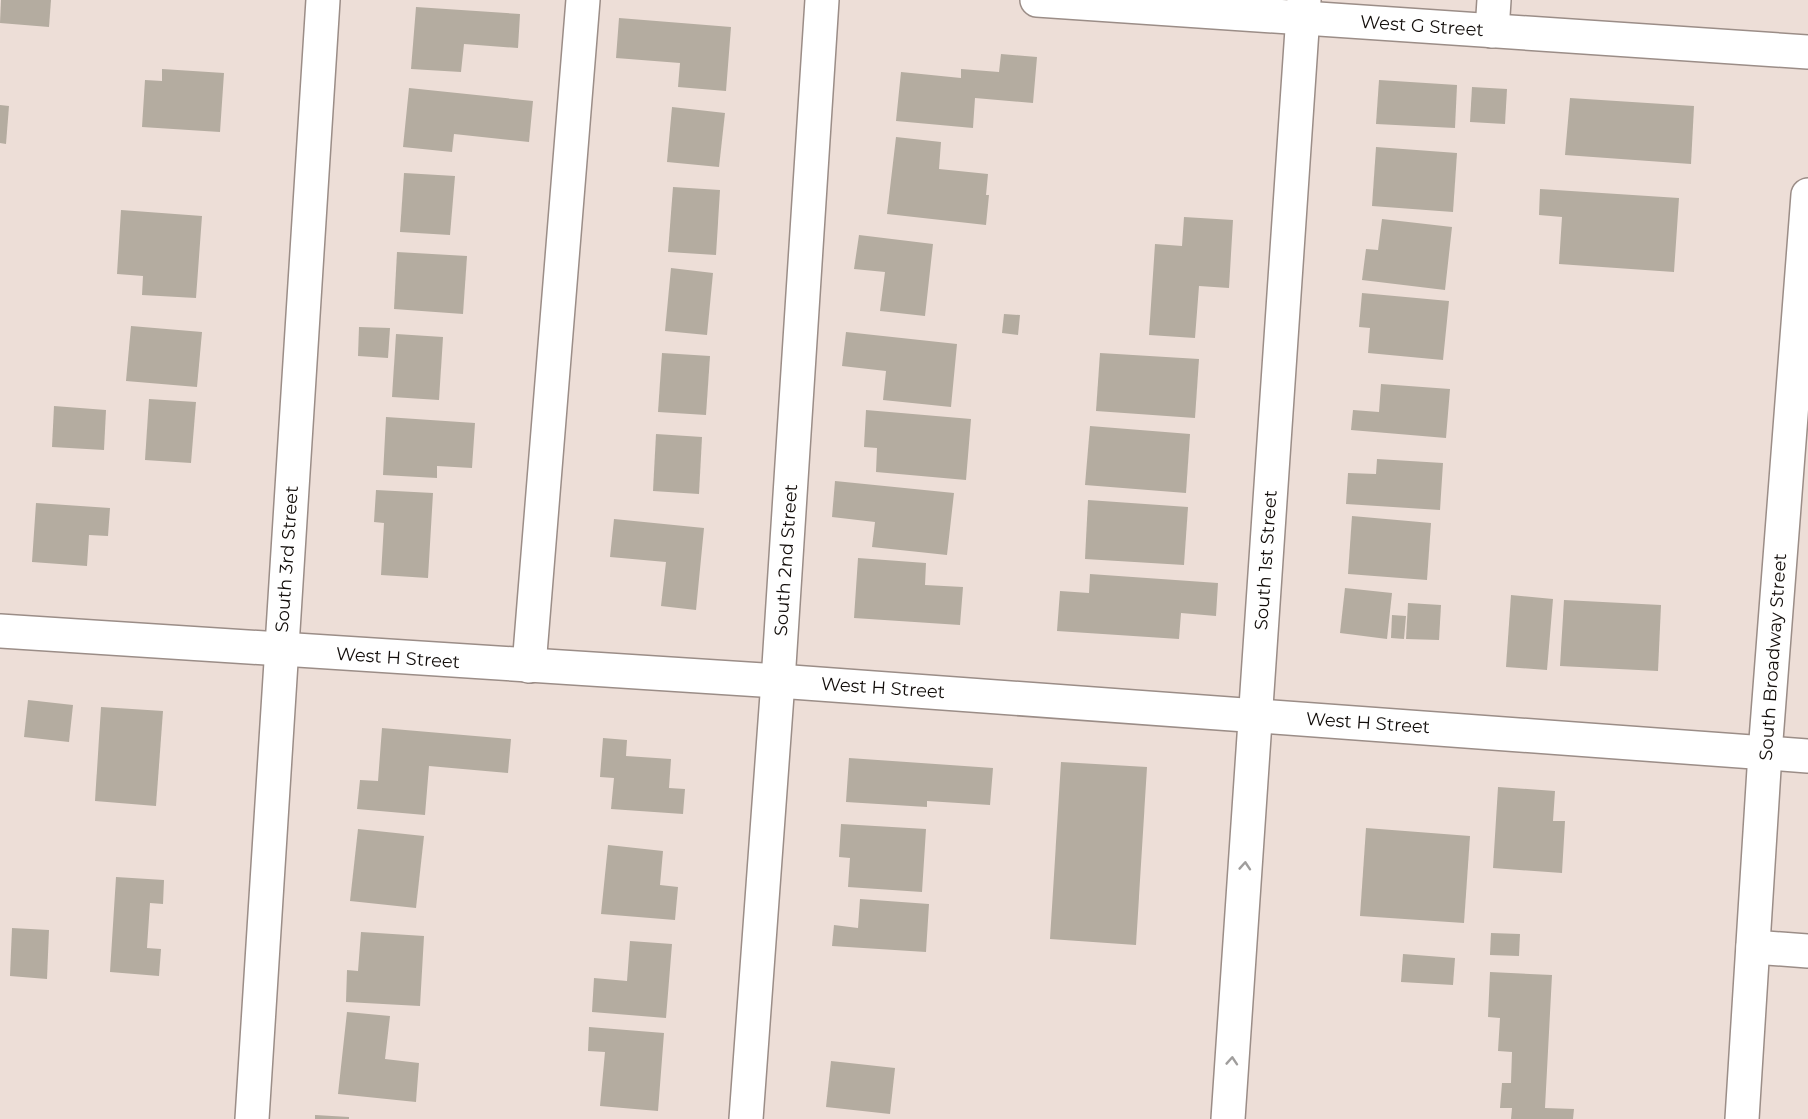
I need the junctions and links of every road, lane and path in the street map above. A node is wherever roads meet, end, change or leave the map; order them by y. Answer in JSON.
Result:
{"nodes":[{"id":1,"x":323,"y":0,"type":"edge"},
{"id":2,"x":583,"y":0,"type":"edge"},
{"id":3,"x":822,"y":0,"type":"edge"},
{"id":4,"x":1052,"y":0,"type":"edge"},
{"id":5,"x":1303,"y":9,"type":"edge"},
{"id":6,"x":1493,"y":15,"type":"edge"},
{"id":7,"x":1808,"y":52,"type":"edge"},
{"id":8,"x":1808,"y":195,"type":"edge"},
{"id":9,"x":0,"y":631,"type":"edge"},
{"id":10,"x":281,"y":651,"type":"junction"},
{"id":11,"x":529,"y":666,"type":"junction"},
{"id":12,"x":778,"y":681,"type":"junction"},
{"id":13,"x":1256,"y":714,"type":"junction"},
{"id":14,"x":1765,"y":753,"type":"junction"},
{"id":15,"x":1808,"y":756,"type":"edge"},
{"id":16,"x":1753,"y":946,"type":"junction"},
{"id":17,"x":1808,"y":951,"type":"edge"},
{"id":18,"x":252,"y":1119,"type":"edge"},
{"id":19,"x":746,"y":1119,"type":"edge"},
{"id":20,"x":1228,"y":1119,"type":"edge"},
{"id":21,"x":1742,"y":1119,"type":"edge"}],
"edges":[{"from":1,"to":10,"type":"street","name":"South 3rd Street"},
{"from":2,"to":11,"type":"street"},
{"from":3,"to":12,"type":"street","name":"South 2nd Street"},
{"from":4,"to":5,"type":"street","name":"West G Street"},
{"from":5,"to":6,"type":"street","name":"West G Street"},
{"from":5,"to":13,"type":"street","name":"South 1st Street"},
{"from":6,"to":7,"type":"street","name":"West G Street"},
{"from":8,"to":14,"type":"street","name":"South Broadway Street"},
{"from":9,"to":10,"type":"street","name":"West H Street"},
{"from":10,"to":11,"type":"street","name":"West H Street"},
{"from":10,"to":18,"type":"street","name":"South 3rd Street"},
{"from":11,"to":12,"type":"street","name":"West H Street"},
{"from":12,"to":13,"type":"street","name":"West H Street"},
{"from":12,"to":19,"type":"street","name":"South 2nd Street"},
{"from":13,"to":14,"type":"street","name":"West H Street"},
{"from":20,"to":13,"type":"street","name":"South 1st Street","one_way":true},
{"from":14,"to":15,"type":"street","name":"West H Street"},
{"from":14,"to":16,"type":"street","name":"South Broadway Street"},
{"from":16,"to":17,"type":"street"},
{"from":16,"to":21,"type":"street","name":"South Broadway Street"}]}
